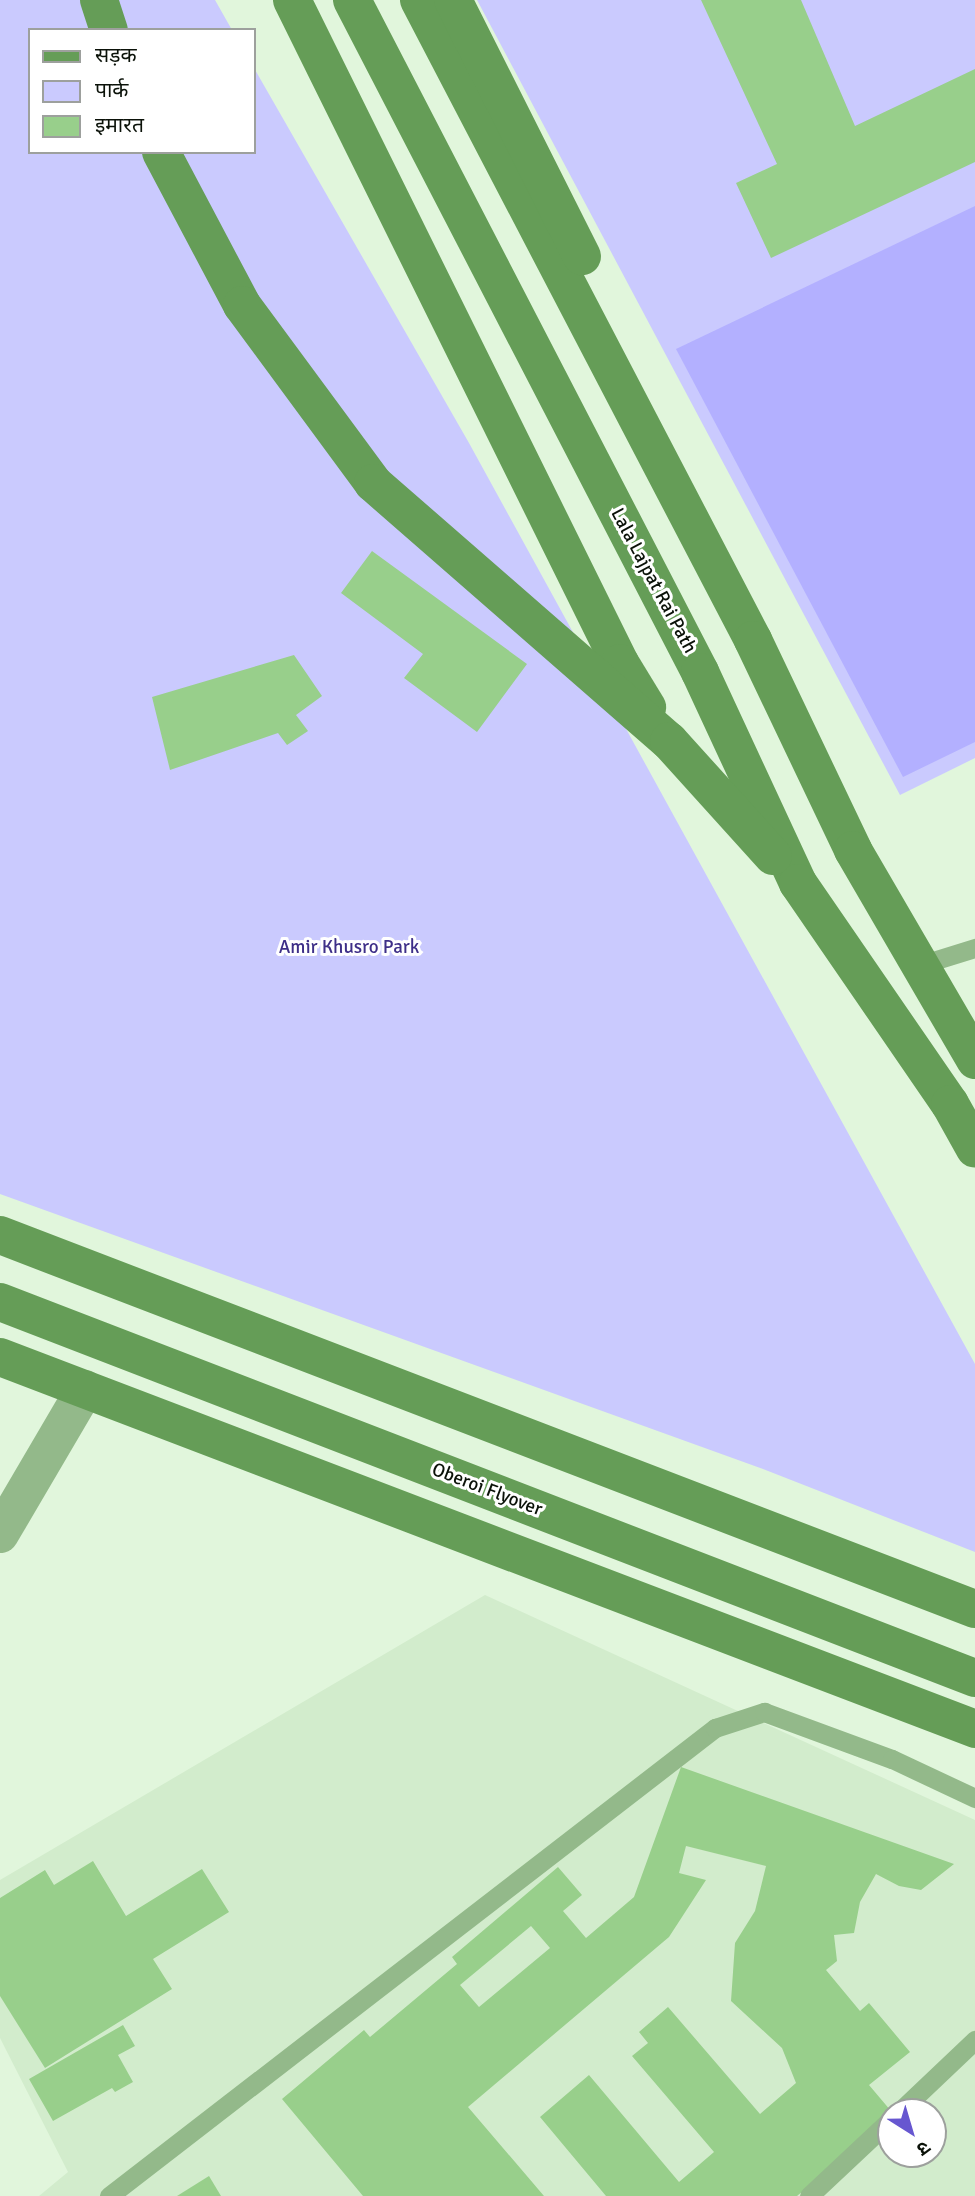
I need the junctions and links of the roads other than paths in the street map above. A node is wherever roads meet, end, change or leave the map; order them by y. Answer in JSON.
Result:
{"nodes":[{"id":1,"x":99,"y":0,"type":"edge"},
{"id":2,"x":292,"y":0,"type":"edge"},
{"id":3,"x":352,"y":0,"type":"edge"},
{"id":4,"x":419,"y":0,"type":"edge"},
{"id":5,"x":453,"y":0,"type":"edge"},
{"id":6,"x":108,"y":28,"type":"edge"},
{"id":7,"x":162,"y":154,"type":"edge"},
{"id":8,"x":668,"y":741,"type":"junction"},
{"id":9,"x":853,"y":850,"type":"junction"},
{"id":10,"x":798,"y":883,"type":"junction"},
{"id":11,"x":975,"y":948,"type":"edge"},
{"id":12,"x":920,"y":965,"type":"junction"},
{"id":13,"x":975,"y":1060,"type":"edge"},
{"id":14,"x":975,"y":1149,"type":"edge"},
{"id":15,"x":0,"y":1236,"type":"edge"},
{"id":16,"x":0,"y":1302,"type":"edge"},
{"id":17,"x":0,"y":1357,"type":"edge"},
{"id":18,"x":85,"y":1389,"type":"junction"},
{"id":19,"x":0,"y":1534,"type":"edge"},
{"id":20,"x":975,"y":1609,"type":"edge"},
{"id":21,"x":975,"y":1678,"type":"edge"},
{"id":22,"x":975,"y":1729,"type":"edge"},
{"id":23,"x":975,"y":1798,"type":"edge"},
{"id":24,"x":975,"y":2040,"type":"edge"},
{"id":25,"x":914,"y":2098,"type":"edge"},
{"id":26,"x":877,"y":2132,"type":"edge"},
{"id":27,"x":109,"y":2196,"type":"edge"},
{"id":28,"x":809,"y":2196,"type":"edge"}],
"edges":[{"from":1,"to":6,"type":"main road"},
{"from":2,"to":8,"type":"main road"},
{"from":3,"to":10,"type":"main road","name":"Lala Lajpat Rai Path"},
{"from":4,"to":9,"type":"main road"},
{"from":5,"to":9,"type":"main road"},
{"from":7,"to":8,"type":"main road"},
{"from":8,"to":10,"type":"main road"},
{"from":9,"to":12,"type":"main road"},
{"from":10,"to":14,"type":"main road","name":"Lala Lajpat Rai Path"},
{"from":11,"to":12,"type":"lane"},
{"from":12,"to":13,"type":"main road"},
{"from":15,"to":20,"type":"main road"},
{"from":16,"to":21,"type":"main road","name":"Oberoi Flyover"},
{"from":17,"to":18,"type":"main road"},
{"from":18,"to":19,"type":"street"},
{"from":18,"to":22,"type":"main road"},
{"from":23,"to":27,"type":"lane"},
{"from":24,"to":25,"type":"lane"},
{"from":26,"to":28,"type":"lane"}]}
